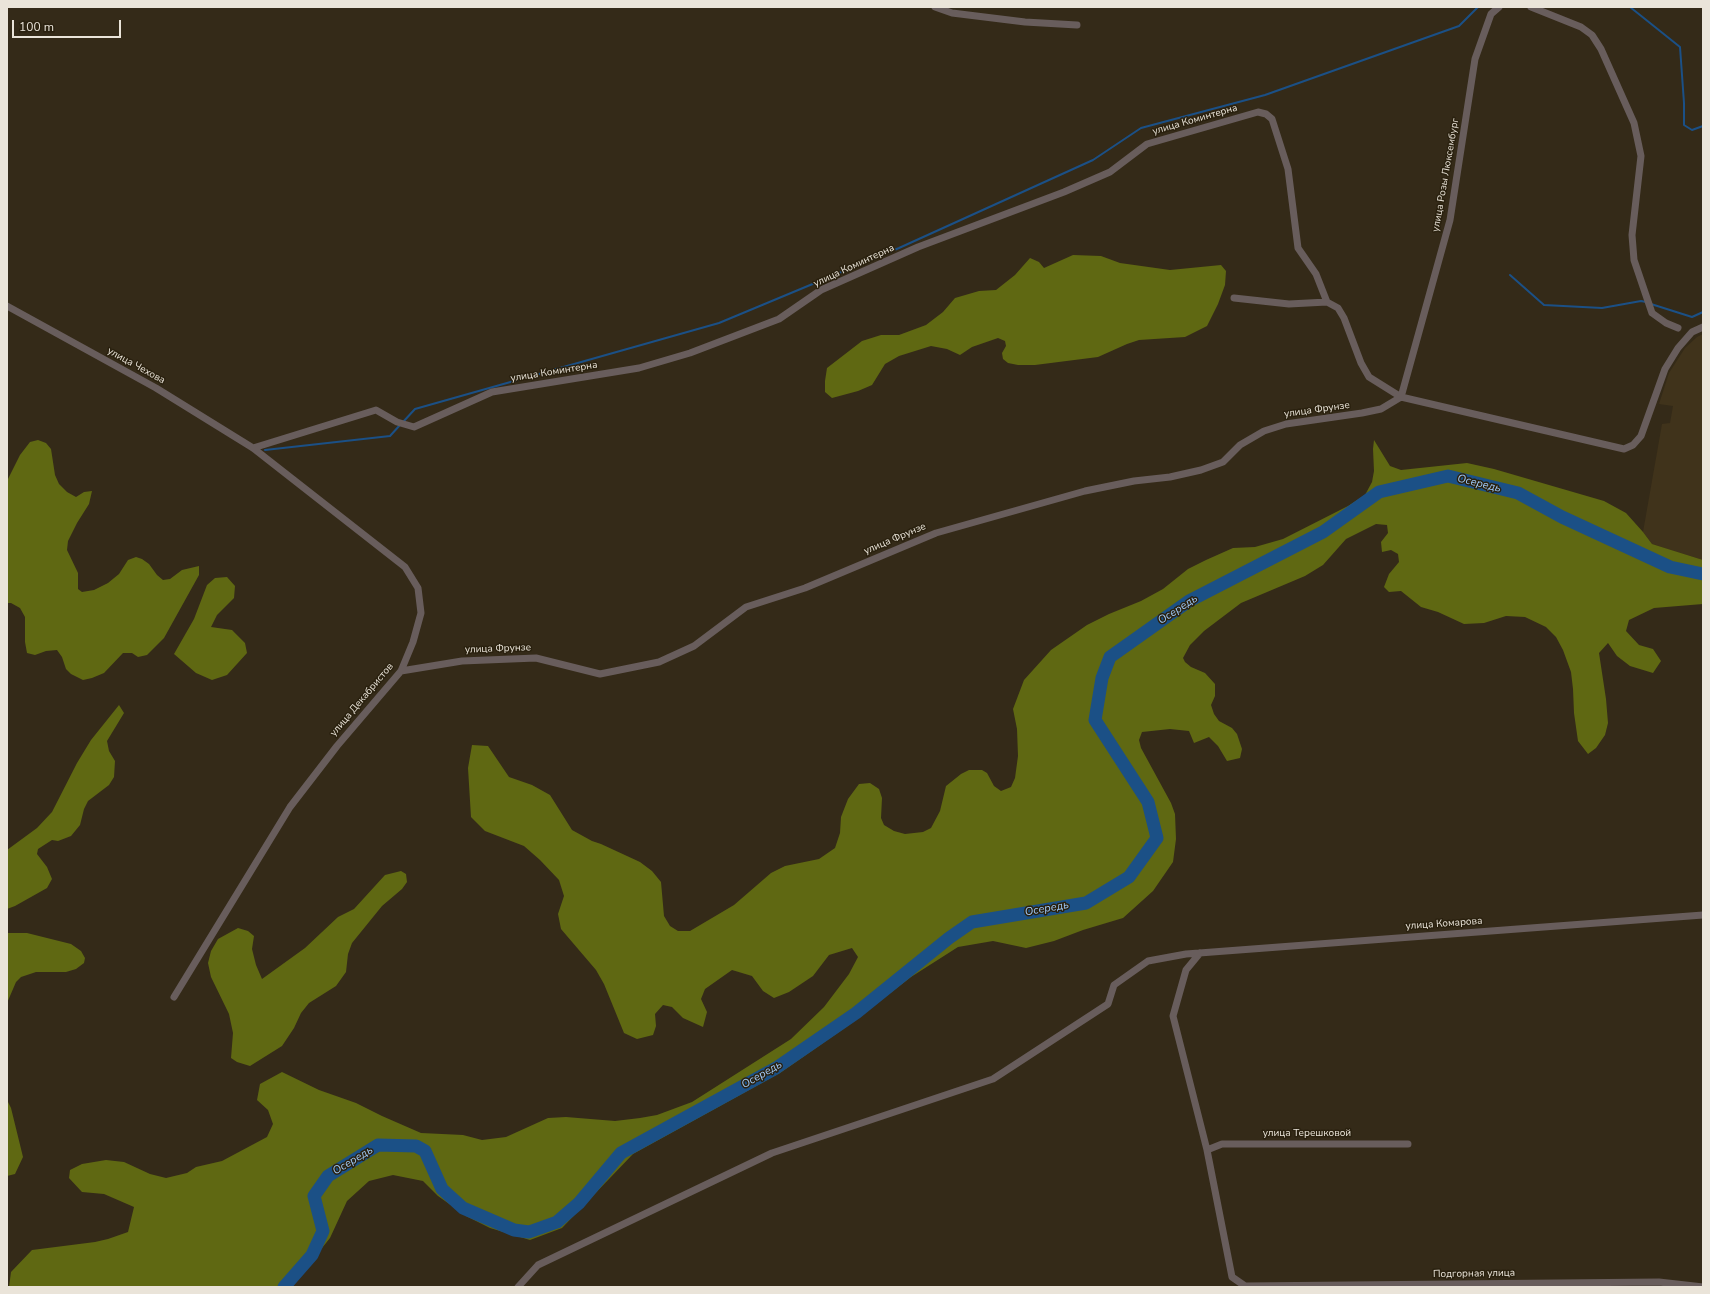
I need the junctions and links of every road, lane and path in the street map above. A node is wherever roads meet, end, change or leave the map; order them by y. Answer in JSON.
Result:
{"nodes":[{"id":1,"x":935,"y":7,"type":"edge"},
{"id":2,"x":1499,"y":7,"type":"edge"},
{"id":3,"x":1530,"y":7,"type":"edge"},
{"id":4,"x":1077,"y":25,"type":"dead end"},
{"id":5,"x":1234,"y":298,"type":"dead end"},
{"id":6,"x":1327,"y":302,"type":"junction"},
{"id":7,"x":7,"y":306,"type":"edge"},
{"id":8,"x":1703,"y":327,"type":"edge"},
{"id":9,"x":1678,"y":328,"type":"dead end"},
{"id":10,"x":1401,"y":397,"type":"junction"},
{"id":11,"x":253,"y":448,"type":"junction"},
{"id":12,"x":400,"y":672,"type":"junction"},
{"id":13,"x":1703,"y":915,"type":"edge"},
{"id":14,"x":1200,"y":953,"type":"junction"},
{"id":15,"x":174,"y":997,"type":"dead end"},
{"id":16,"x":1408,"y":1144,"type":"dead end"},
{"id":17,"x":1207,"y":1150,"type":"junction"},
{"id":18,"x":1245,"y":1286,"type":"edge"},
{"id":19,"x":518,"y":1287,"type":"edge"},
{"id":20,"x":1703,"y":1287,"type":"edge"}],
"edges":[{"from":1,"to":4,"type":"street"},
{"from":2,"to":10,"type":"street","name":"улица Розы Люксембург"},
{"from":3,"to":9,"type":"street"},
{"from":5,"to":6,"type":"street"},
{"from":6,"to":10,"type":"street"},
{"from":6,"to":11,"type":"street","name":"улица Коминтерна"},
{"from":7,"to":11,"type":"street","name":"улица Чехова"},
{"from":8,"to":10,"type":"street"},
{"from":10,"to":12,"type":"street","name":"улица Фрунзе"},
{"from":11,"to":12,"type":"street","name":"улица Декабристов"},
{"from":12,"to":15,"type":"street","name":"улица Декабристов"},
{"from":13,"to":14,"type":"street","name":"улица Комарова"},
{"from":14,"to":17,"type":"street"},
{"from":14,"to":19,"type":"street","name":"улица Комарова"},
{"from":16,"to":17,"type":"street","name":"улица Терешковой"},
{"from":17,"to":18,"type":"street"},
{"from":18,"to":20,"type":"street","name":"Подгорная улица"}]}
